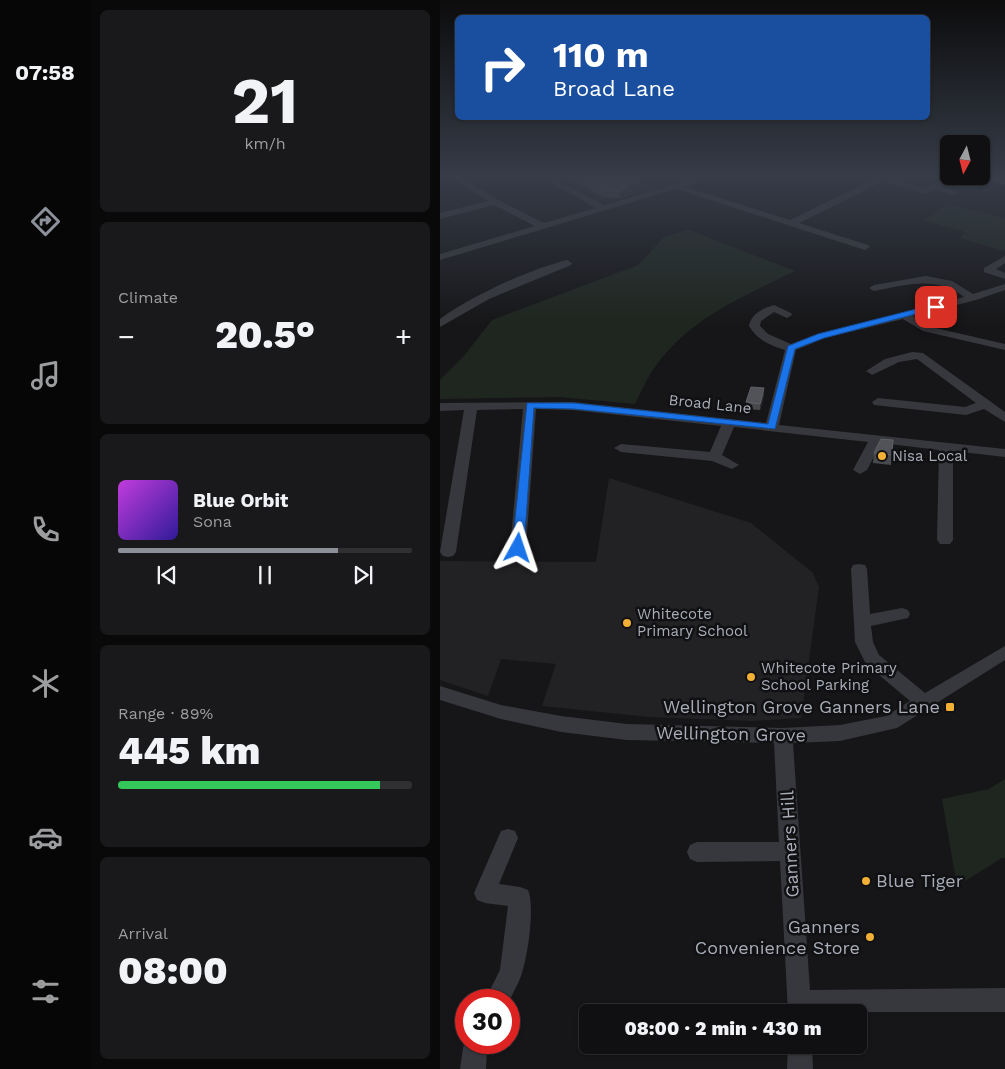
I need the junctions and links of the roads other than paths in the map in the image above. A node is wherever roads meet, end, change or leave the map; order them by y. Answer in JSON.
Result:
{"nodes":[{"id":1,"x":542,"y":226,"type":"edge"},
{"id":2,"x":801,"y":226,"type":"edge"},
{"id":3,"x":865,"y":247,"type":"dead end"},
{"id":4,"x":440,"y":257,"type":"edge"},
{"id":5,"x":1005,"y":259,"type":"edge"},
{"id":6,"x":567,"y":264,"type":"dead end"},
{"id":7,"x":1005,"y":276,"type":"edge"},
{"id":8,"x":1005,"y":287,"type":"edge"},
{"id":9,"x":874,"y":288,"type":"dead end"},
{"id":10,"x":972,"y":298,"type":"junction"},
{"id":11,"x":787,"y":315,"type":"dead end"},
{"id":12,"x":904,"y":315,"type":"junction"},
{"id":13,"x":440,"y":324,"type":"edge"},
{"id":14,"x":910,"y":344,"type":"dead end"},
{"id":15,"x":1005,"y":347,"type":"edge"},
{"id":16,"x":791,"y":348,"type":"junction"},
{"id":17,"x":919,"y":355,"type":"junction"},
{"id":18,"x":872,"y":371,"type":"dead end"},
{"id":19,"x":878,"y":402,"type":"dead end"},
{"id":20,"x":985,"y":404,"type":"junction"},
{"id":21,"x":530,"y":405,"type":"junction"},
{"id":22,"x":471,"y":406,"type":"junction"},
{"id":23,"x":440,"y":407,"type":"edge"},
{"id":24,"x":1005,"y":418,"type":"edge"},
{"id":25,"x":729,"y":423,"type":"junction"},
{"id":26,"x":772,"y":427,"type":"junction"},
{"id":27,"x":876,"y":440,"type":"junction"},
{"id":28,"x":946,"y":447,"type":"junction"},
{"id":29,"x":621,"y":448,"type":"dead end"},
{"id":30,"x":1005,"y":453,"type":"edge"},
{"id":31,"x":715,"y":457,"type":"junction"},
{"id":32,"x":732,"y":465,"type":"dead end"},
{"id":33,"x":860,"y":470,"type":"dead end"},
{"id":34,"x":945,"y":540,"type":"dead end"},
{"id":35,"x":518,"y":548,"type":"dead end"},
{"id":36,"x":448,"y":552,"type":"dead end"},
{"id":37,"x":859,"y":569,"type":"dead end"},
{"id":38,"x":902,"y":614,"type":"dead end"},
{"id":39,"x":863,"y":622,"type":"junction"},
{"id":40,"x":1003,"y":657,"type":"edge"},
{"id":41,"x":440,"y":693,"type":"edge"},
{"id":42,"x":925,"y":703,"type":"junction"},
{"id":43,"x":783,"y":736,"type":"junction"},
{"id":44,"x":508,"y":838,"type":"dead end"},
{"id":45,"x":791,"y":851,"type":"junction"},
{"id":46,"x":698,"y":852,"type":"dead end"},
{"id":47,"x":503,"y":989,"type":"edge"},
{"id":48,"x":1005,"y":1000,"type":"edge"},
{"id":49,"x":800,"y":1004,"type":"edge"},
{"id":50,"x":867,"y":1005,"type":"edge"},
{"id":51,"x":474,"y":1054,"type":"edge"},
{"id":52,"x":800,"y":1054,"type":"edge"},
{"id":53,"x":473,"y":1069,"type":"edge"},
{"id":54,"x":800,"y":1069,"type":"edge"}],
"edges":[{"from":1,"to":4,"type":"street"},
{"from":2,"to":3,"type":"street"},
{"from":5,"to":7,"type":"street"},
{"from":6,"to":13,"type":"street"},
{"from":8,"to":10,"type":"street"},
{"from":9,"to":10,"type":"street"},
{"from":10,"to":12,"type":"street"},
{"from":11,"to":16,"type":"street"},
{"from":12,"to":15,"type":"street"},
{"from":12,"to":16,"type":"street"},
{"from":14,"to":17,"type":"street"},
{"from":16,"to":26,"type":"street"},
{"from":17,"to":18,"type":"street"},
{"from":17,"to":20,"type":"street"},
{"from":19,"to":20,"type":"street"},
{"from":20,"to":24,"type":"street"},
{"from":21,"to":22,"type":"street","name":"Broad Lane"},
{"from":21,"to":25,"type":"street","name":"Broad Lane"},
{"from":21,"to":35,"type":"street"},
{"from":22,"to":23,"type":"street","name":"Broad Lane"},
{"from":22,"to":36,"type":"street"},
{"from":25,"to":26,"type":"street","name":"Broad Lane"},
{"from":25,"to":31,"type":"street"},
{"from":26,"to":27,"type":"street","name":"Broad Lane"},
{"from":27,"to":28,"type":"street","name":"Broad Lane"},
{"from":27,"to":33,"type":"street"},
{"from":28,"to":30,"type":"street","name":"Broad Lane"},
{"from":28,"to":34,"type":"street"},
{"from":29,"to":31,"type":"street"},
{"from":31,"to":32,"type":"street"},
{"from":37,"to":39,"type":"street"},
{"from":38,"to":39,"type":"street"},
{"from":39,"to":42,"type":"street"},
{"from":40,"to":42,"type":"street","name":"Wellington Grove"},
{"from":41,"to":43,"type":"street","name":"Wellington Grove"},
{"from":42,"to":43,"type":"street","name":"Wellington Grove"},
{"from":43,"to":45,"type":"street","name":"Ganners Hill"},
{"from":44,"to":47,"type":"street"},
{"from":45,"to":46,"type":"street"},
{"from":45,"to":49,"type":"street","name":"Ganners Hill"},
{"from":48,"to":50,"type":"street"},
{"from":51,"to":53,"type":"street"},
{"from":52,"to":54,"type":"street"}]}
